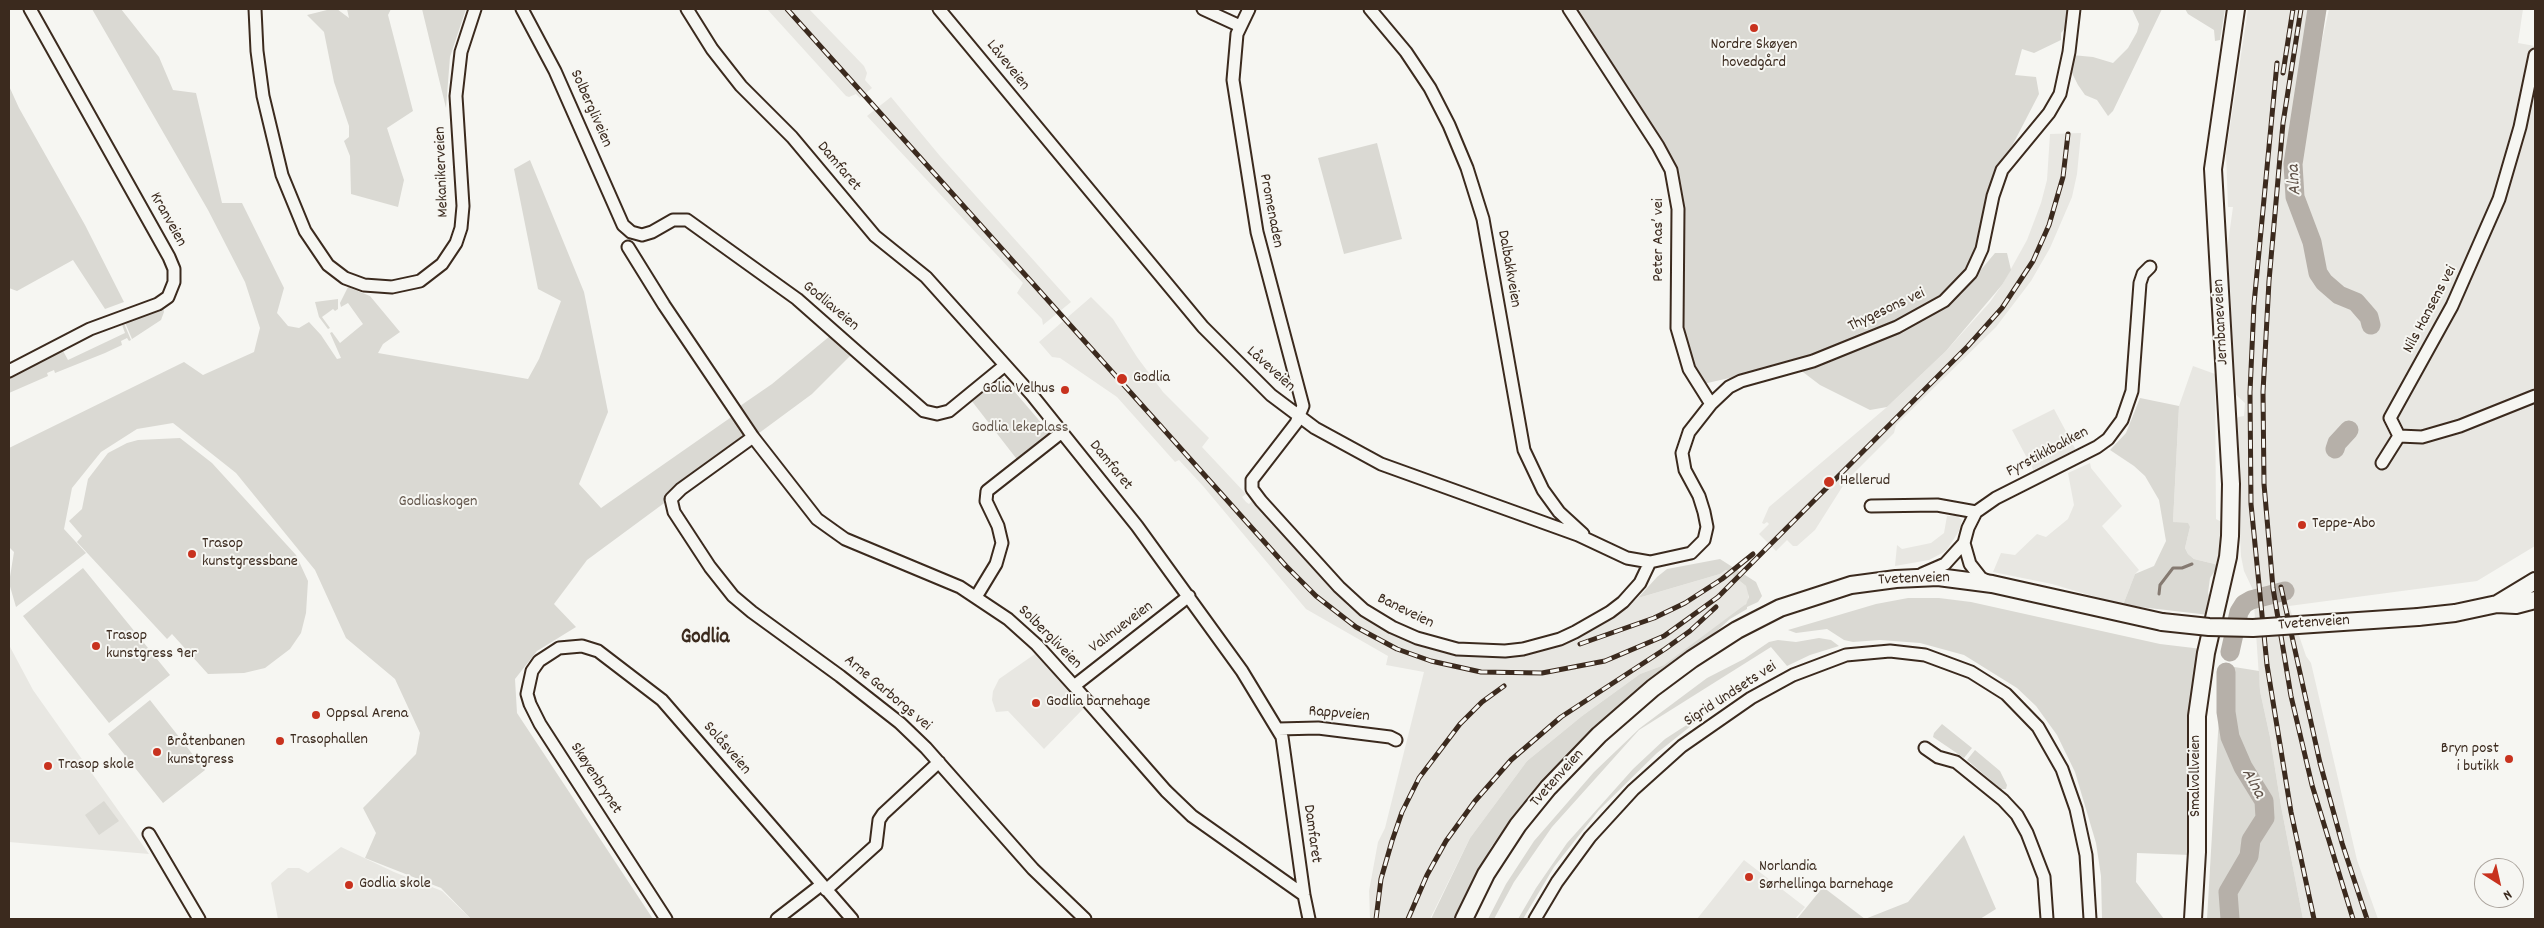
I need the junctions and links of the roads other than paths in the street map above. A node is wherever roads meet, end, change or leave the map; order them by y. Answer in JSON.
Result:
{"nodes":[{"id":1,"x":30,"y":9,"type":"edge"},
{"id":2,"x":255,"y":9,"type":"edge"},
{"id":3,"x":475,"y":9,"type":"edge"},
{"id":4,"x":522,"y":9,"type":"edge"},
{"id":5,"x":688,"y":9,"type":"edge"},
{"id":6,"x":939,"y":9,"type":"edge"},
{"id":7,"x":1202,"y":9,"type":"edge"},
{"id":8,"x":1250,"y":9,"type":"edge"},
{"id":9,"x":1370,"y":9,"type":"edge"},
{"id":10,"x":1569,"y":9,"type":"edge"},
{"id":11,"x":2074,"y":9,"type":"edge"},
{"id":12,"x":2236,"y":9,"type":"edge"},
{"id":13,"x":1240,"y":26,"type":"junction"},
{"id":14,"x":2535,"y":55,"type":"edge"},
{"id":15,"x":623,"y":225,"type":"joint"},
{"id":16,"x":628,"y":247,"type":"dead end"},
{"id":17,"x":2150,"y":267,"type":"dead end"},
{"id":18,"x":1004,"y":366,"type":"junction"},
{"id":19,"x":9,"y":371,"type":"edge"},
{"id":20,"x":2535,"y":396,"type":"edge"},
{"id":21,"x":1711,"y":404,"type":"junction"},
{"id":22,"x":1299,"y":417,"type":"junction"},
{"id":23,"x":1062,"y":432,"type":"junction"},
{"id":24,"x":2399,"y":436,"type":"junction"},
{"id":25,"x":753,"y":437,"type":"junction"},
{"id":26,"x":2382,"y":463,"type":"dead end"},
{"id":27,"x":1871,"y":506,"type":"dead end"},
{"id":28,"x":1976,"y":512,"type":"junction"},
{"id":29,"x":1590,"y":540,"type":"junction"},
{"id":30,"x":1702,"y":543,"type":"joint"},
{"id":31,"x":1964,"y":543,"type":"junction"},
{"id":32,"x":1650,"y":562,"type":"junction"},
{"id":33,"x":1914,"y":577,"type":"junction"},
{"id":34,"x":2535,"y":581,"type":"edge"},
{"id":35,"x":1992,"y":584,"type":"junction"},
{"id":36,"x":1190,"y":596,"type":"junction"},
{"id":37,"x":976,"y":597,"type":"junction"},
{"id":38,"x":2535,"y":600,"type":"edge"},
{"id":39,"x":2497,"y":604,"type":"junction"},
{"id":40,"x":2210,"y":634,"type":"joint"},
{"id":41,"x":548,"y":654,"type":"joint"},
{"id":42,"x":1074,"y":686,"type":"junction"},
{"id":43,"x":1278,"y":729,"type":"junction"},
{"id":44,"x":1396,"y":740,"type":"dead end"},
{"id":45,"x":1925,"y":748,"type":"dead end"},
{"id":46,"x":939,"y":762,"type":"junction"},
{"id":47,"x":149,"y":834,"type":"dead end"},
{"id":48,"x":824,"y":887,"type":"junction"},
{"id":49,"x":1304,"y":895,"type":"junction"},
{"id":50,"x":199,"y":919,"type":"edge"},
{"id":51,"x":666,"y":919,"type":"edge"},
{"id":52,"x":776,"y":919,"type":"edge"},
{"id":53,"x":852,"y":919,"type":"edge"},
{"id":54,"x":1086,"y":919,"type":"edge"},
{"id":55,"x":1309,"y":919,"type":"edge"},
{"id":56,"x":1464,"y":919,"type":"edge"},
{"id":57,"x":1535,"y":919,"type":"edge"},
{"id":58,"x":2047,"y":919,"type":"edge"},
{"id":59,"x":2090,"y":919,"type":"edge"},
{"id":60,"x":2193,"y":919,"type":"edge"}],
"edges":[{"from":1,"to":19,"type":"street","name":"Kranveien"},
{"from":2,"to":3,"type":"street","name":"Mekanikerveien"},
{"from":4,"to":15,"type":"street","name":"Solbergliveien"},
{"from":5,"to":18,"type":"street","name":"Damfaret"},
{"from":6,"to":22,"type":"street","name":"Låveveien"},
{"from":7,"to":13,"type":"street"},
{"from":8,"to":13,"type":"street","name":"Promenaden"},
{"from":9,"to":29,"type":"street","name":"Dalbakkveien"},
{"from":10,"to":21,"type":"street","name":"Peter Aas’ vei"},
{"from":11,"to":21,"type":"street","name":"Thygesons vei"},
{"from":12,"to":40,"type":"main road","name":"Jernbaneveien"},
{"from":13,"to":22,"type":"street","name":"Promenaden"},
{"from":14,"to":24,"type":"street","name":"Nils Hansens vei"},
{"from":15,"to":18,"type":"street","name":"Godliaveien"},
{"from":16,"to":25,"type":"street","name":"Solbergliveien"},
{"from":17,"to":28,"type":"street","name":"Fyrstikkbakken"},
{"from":18,"to":23,"type":"street","name":"Damfaret"},
{"from":20,"to":24,"type":"street"},
{"from":21,"to":30,"type":"street","name":"Thygesons vei"},
{"from":22,"to":29,"type":"street","name":"Låveveien"},
{"from":22,"to":32,"type":"street","name":"Baneveien"},
{"from":23,"to":36,"type":"street","name":"Damfaret"},
{"from":23,"to":37,"type":"street"},
{"from":24,"to":26,"type":"street"},
{"from":25,"to":37,"type":"street","name":"Solbergliveien"},
{"from":25,"to":46,"type":"street","name":"Arne Garborgs vei"},
{"from":27,"to":28,"type":"street"},
{"from":28,"to":31,"type":"street"},
{"from":29,"to":32,"type":"street","name":"Låveveien"},
{"from":30,"to":32,"type":"street","name":"Låveveien"},
{"from":31,"to":33,"type":"street"},
{"from":31,"to":35,"type":"street"},
{"from":33,"to":35,"type":"main road","name":"Tvetenveien"},
{"from":33,"to":56,"type":"main road","name":"Tvetenveien"},
{"from":34,"to":39,"type":"main road","name":"Tvetenveien"},
{"from":35,"to":39,"type":"main road","name":"Tvetenveien","bridge":true},
{"from":36,"to":42,"type":"street","name":"Valmueveien"},
{"from":36,"to":43,"type":"street","name":"Damfaret"},
{"from":37,"to":42,"type":"street","name":"Solbergliveien"},
{"from":38,"to":39,"type":"main road","name":"Tvetenveien"},
{"from":40,"to":60,"type":"main road","name":"Smalvollveien"},
{"from":41,"to":48,"type":"street","name":"Solåsveien"},
{"from":41,"to":51,"type":"street","name":"Skøyenbrynet"},
{"from":42,"to":49,"type":"street","name":"Solbergliveien"},
{"from":43,"to":44,"type":"street","name":"Rappveien"},
{"from":43,"to":49,"type":"street","name":"Damfaret"},
{"from":45,"to":58,"type":"street"},
{"from":46,"to":48,"type":"street"},
{"from":46,"to":54,"type":"street","name":"Arne Garborgs vei"},
{"from":47,"to":50,"type":"street"},
{"from":48,"to":52,"type":"street"},
{"from":48,"to":53,"type":"street","name":"Solåsveien"},
{"from":49,"to":55,"type":"street","name":"Damfaret"},
{"from":57,"to":59,"type":"street","name":"Sigrid Undsets vei"}]}
